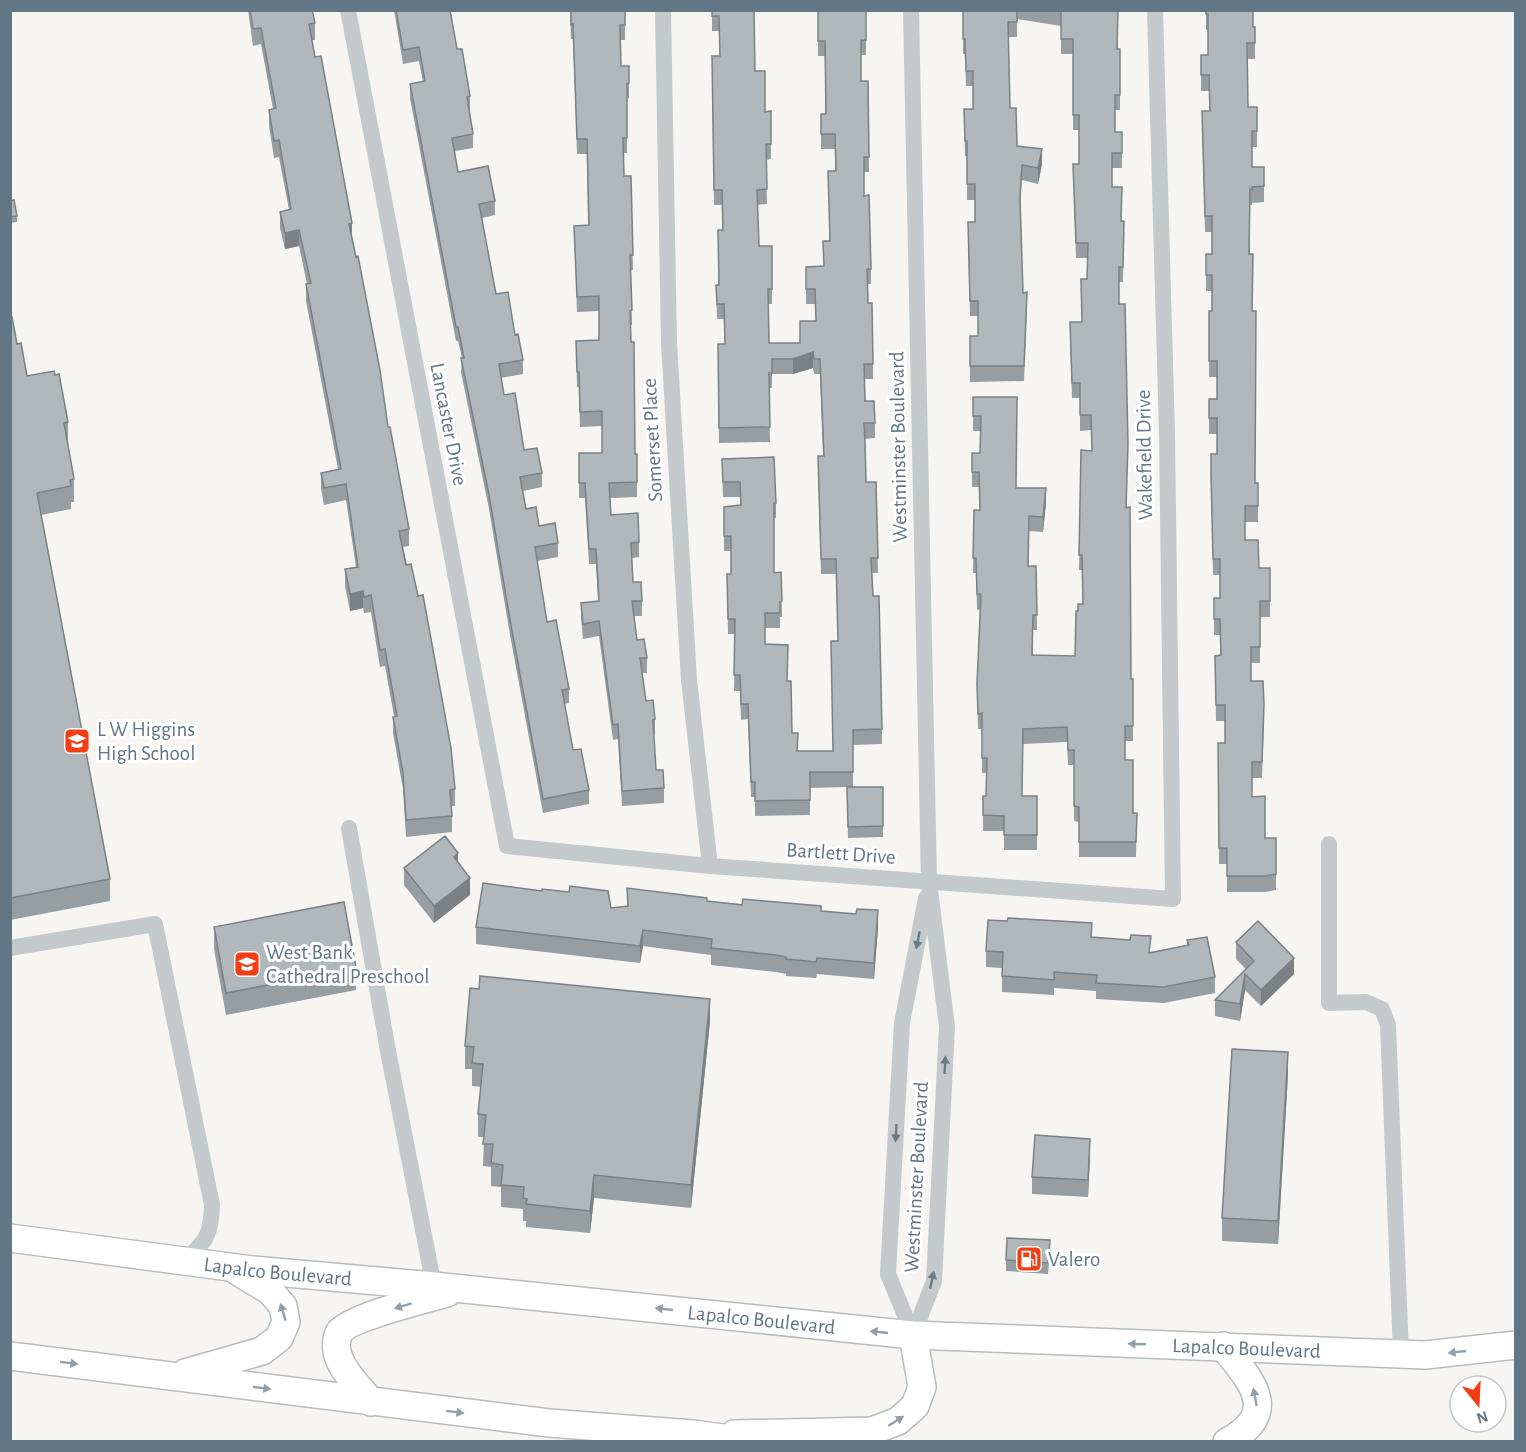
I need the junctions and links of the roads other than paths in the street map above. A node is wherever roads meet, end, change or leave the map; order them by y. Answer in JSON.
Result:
{"nodes":[{"id":1,"x":348,"y":10,"type":"edge"},
{"id":2,"x":663,"y":10,"type":"edge"},
{"id":3,"x":911,"y":10,"type":"edge"},
{"id":4,"x":1155,"y":10,"type":"edge"},
{"id":5,"x":349,"y":828,"type":"dead end"},
{"id":6,"x":1329,"y":844,"type":"dead end"},
{"id":7,"x":507,"y":846,"type":"joint"},
{"id":8,"x":710,"y":866,"type":"junction"},
{"id":9,"x":929,"y":882,"type":"junction"},
{"id":10,"x":1173,"y":898,"type":"joint"},
{"id":11,"x":10,"y":948,"type":"edge"},
{"id":12,"x":10,"y":1238,"type":"edge"},
{"id":13,"x":184,"y":1262,"type":"junction"},
{"id":14,"x":230,"y":1267,"type":"junction"},
{"id":15,"x":447,"y":1287,"type":"junction"},
{"id":16,"x":913,"y":1335,"type":"junction"},
{"id":17,"x":1515,"y":1345,"type":"edge"},
{"id":18,"x":1223,"y":1346,"type":"junction"},
{"id":19,"x":1401,"y":1354,"type":"junction"},
{"id":20,"x":10,"y":1356,"type":"edge"},
{"id":21,"x":172,"y":1376,"type":"junction"},
{"id":22,"x":371,"y":1402,"type":"junction"},
{"id":23,"x":693,"y":1434,"type":"junction"},
{"id":24,"x":752,"y":1442,"type":"edge"},
{"id":25,"x":1227,"y":1442,"type":"edge"}],
"edges":[{"from":1,"to":7,"type":"street","name":"Lancaster Drive"},
{"from":2,"to":8,"type":"street","name":"Somerset Place"},
{"from":3,"to":9,"type":"street","name":"Westminster Boulevard"},
{"from":4,"to":10,"type":"street","name":"Wakefield Drive"},
{"from":5,"to":15,"type":"street"},
{"from":6,"to":19,"type":"street"},
{"from":7,"to":8,"type":"street","name":"Bartlett Drive"},
{"from":8,"to":9,"type":"street","name":"Bartlett Drive"},
{"from":9,"to":10,"type":"street","name":"Bartlett Drive"},
{"from":16,"to":9,"type":"street","name":"Westminster Boulevard","one_way":true},
{"from":9,"to":16,"type":"street","name":"Westminster Boulevard","one_way":true},
{"from":11,"to":13,"type":"street"},
{"from":12,"to":13,"type":"main road","name":"Lapalco Boulevard"},
{"from":13,"to":14,"type":"main road","name":"Lapalco Boulevard"},
{"from":14,"to":15,"type":"main road","name":"Lapalco Boulevard"},
{"from":21,"to":14,"type":"main road","one_way":true},
{"from":16,"to":15,"type":"main road","name":"Lapalco Boulevard","one_way":true},
{"from":15,"to":22,"type":"main road","one_way":true},
{"from":18,"to":16,"type":"main road","name":"Lapalco Boulevard","one_way":true},
{"from":23,"to":16,"type":"main road","one_way":true},
{"from":17,"to":19,"type":"main road","name":"Lapalco Boulevard","one_way":true},
{"from":18,"to":19,"type":"main road","name":"Lapalco Boulevard"},
{"from":25,"to":18,"type":"main road","one_way":true},
{"from":20,"to":21,"type":"main road","one_way":true},
{"from":21,"to":22,"type":"main road","one_way":true},
{"from":22,"to":23,"type":"main road","one_way":true},
{"from":23,"to":24,"type":"main road"}]}
